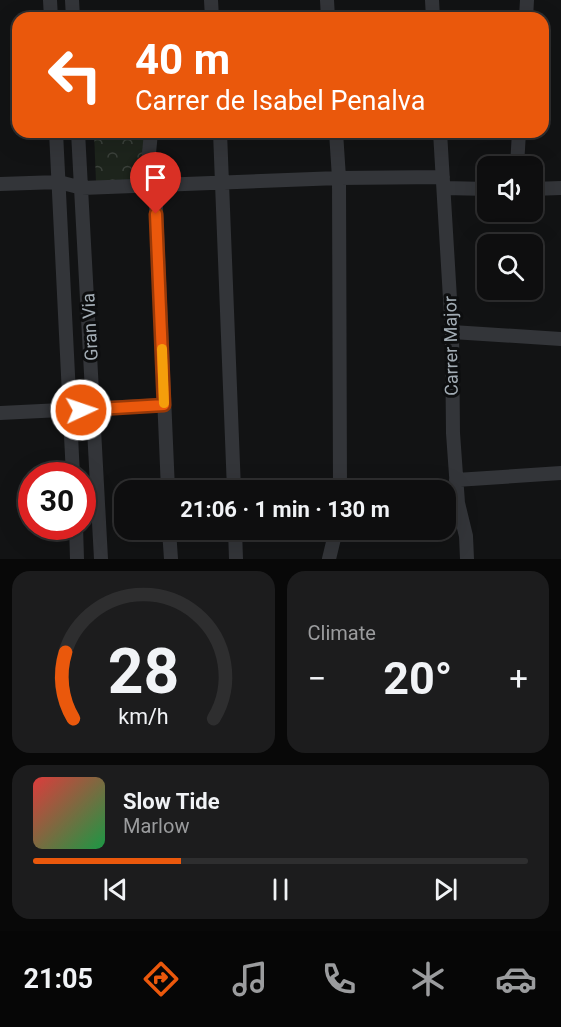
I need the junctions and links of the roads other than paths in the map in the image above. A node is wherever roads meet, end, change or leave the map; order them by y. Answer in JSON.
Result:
{"nodes":[{"id":1,"x":56,"y":138,"type":"edge"},
{"id":2,"x":78,"y":138,"type":"edge"},
{"id":3,"x":151,"y":138,"type":"edge"},
{"id":4,"x":220,"y":138,"type":"edge"},
{"id":5,"x":336,"y":138,"type":"edge"},
{"id":6,"x":440,"y":138,"type":"edge"},
{"id":7,"x":519,"y":138,"type":"edge"},
{"id":8,"x":518,"y":156,"type":"edge"},
{"id":9,"x":339,"y":178,"type":"junction"},
{"id":10,"x":59,"y":182,"type":"junction"},
{"id":11,"x":444,"y":182,"type":"junction"},
{"id":12,"x":223,"y":183,"type":"junction"},
{"id":13,"x":0,"y":184,"type":"edge"},
{"id":14,"x":151,"y":185,"type":"junction"},
{"id":15,"x":477,"y":187,"type":"edge"},
{"id":16,"x":82,"y":188,"type":"junction"},
{"id":17,"x":561,"y":188,"type":"edge"},
{"id":18,"x":543,"y":189,"type":"edge"},
{"id":19,"x":452,"y":332,"type":"junction"},
{"id":20,"x":561,"y":339,"type":"edge"},
{"id":21,"x":164,"y":405,"type":"junction"},
{"id":22,"x":94,"y":409,"type":"junction"},
{"id":23,"x":70,"y":410,"type":"junction"},
{"id":24,"x":0,"y":413,"type":"edge"},
{"id":25,"x":72,"y":462,"type":"edge"},
{"id":26,"x":561,"y":473,"type":"edge"},
{"id":27,"x":168,"y":480,"type":"edge"},
{"id":28,"x":234,"y":480,"type":"edge"},
{"id":29,"x":340,"y":480,"type":"edge"},
{"id":30,"x":456,"y":480,"type":"joint"},
{"id":31,"x":456,"y":512,"type":"edge"},
{"id":32,"x":76,"y":540,"type":"edge"},
{"id":33,"x":170,"y":540,"type":"edge"},
{"id":34,"x":235,"y":540,"type":"edge"},
{"id":35,"x":334,"y":540,"type":"edge"},
{"id":36,"x":77,"y":559,"type":"edge"},
{"id":37,"x":101,"y":559,"type":"edge"},
{"id":38,"x":171,"y":559,"type":"edge"},
{"id":39,"x":236,"y":559,"type":"edge"},
{"id":40,"x":329,"y":559,"type":"edge"},
{"id":41,"x":467,"y":559,"type":"edge"}],
"edges":[{"from":1,"to":10,"type":"street","name":"Gran Via"},
{"from":2,"to":16,"type":"street","name":"Gran Via"},
{"from":3,"to":14,"type":"street"},
{"from":4,"to":12,"type":"street"},
{"from":5,"to":9,"type":"street"},
{"from":6,"to":11,"type":"street","name":"Carrer Major"},
{"from":7,"to":8,"type":"street"},
{"from":9,"to":11,"type":"street"},
{"from":9,"to":12,"type":"street"},
{"from":9,"to":29,"type":"street"},
{"from":10,"to":13,"type":"street"},
{"from":10,"to":16,"type":"street"},
{"from":10,"to":23,"type":"street","name":"Gran Via"},
{"from":11,"to":15,"type":"street"},
{"from":11,"to":19,"type":"street","name":"Carrer Major"},
{"from":12,"to":14,"type":"street"},
{"from":12,"to":28,"type":"street"},
{"from":14,"to":16,"type":"street"},
{"from":14,"to":21,"type":"street"},
{"from":16,"to":22,"type":"street","name":"Gran Via"},
{"from":17,"to":18,"type":"street"},
{"from":19,"to":20,"type":"street"},
{"from":19,"to":30,"type":"street","name":"Carrer Major"},
{"from":21,"to":22,"type":"street"},
{"from":21,"to":27,"type":"street"},
{"from":22,"to":23,"type":"street"},
{"from":22,"to":37,"type":"street","name":"Gran Via"},
{"from":23,"to":24,"type":"street"},
{"from":23,"to":25,"type":"street","name":"Gran Via"},
{"from":26,"to":30,"type":"street"},
{"from":31,"to":41,"type":"street","name":"Carrer Major"},
{"from":32,"to":36,"type":"street"},
{"from":33,"to":38,"type":"street"},
{"from":34,"to":39,"type":"street"},
{"from":35,"to":40,"type":"street"}]}
